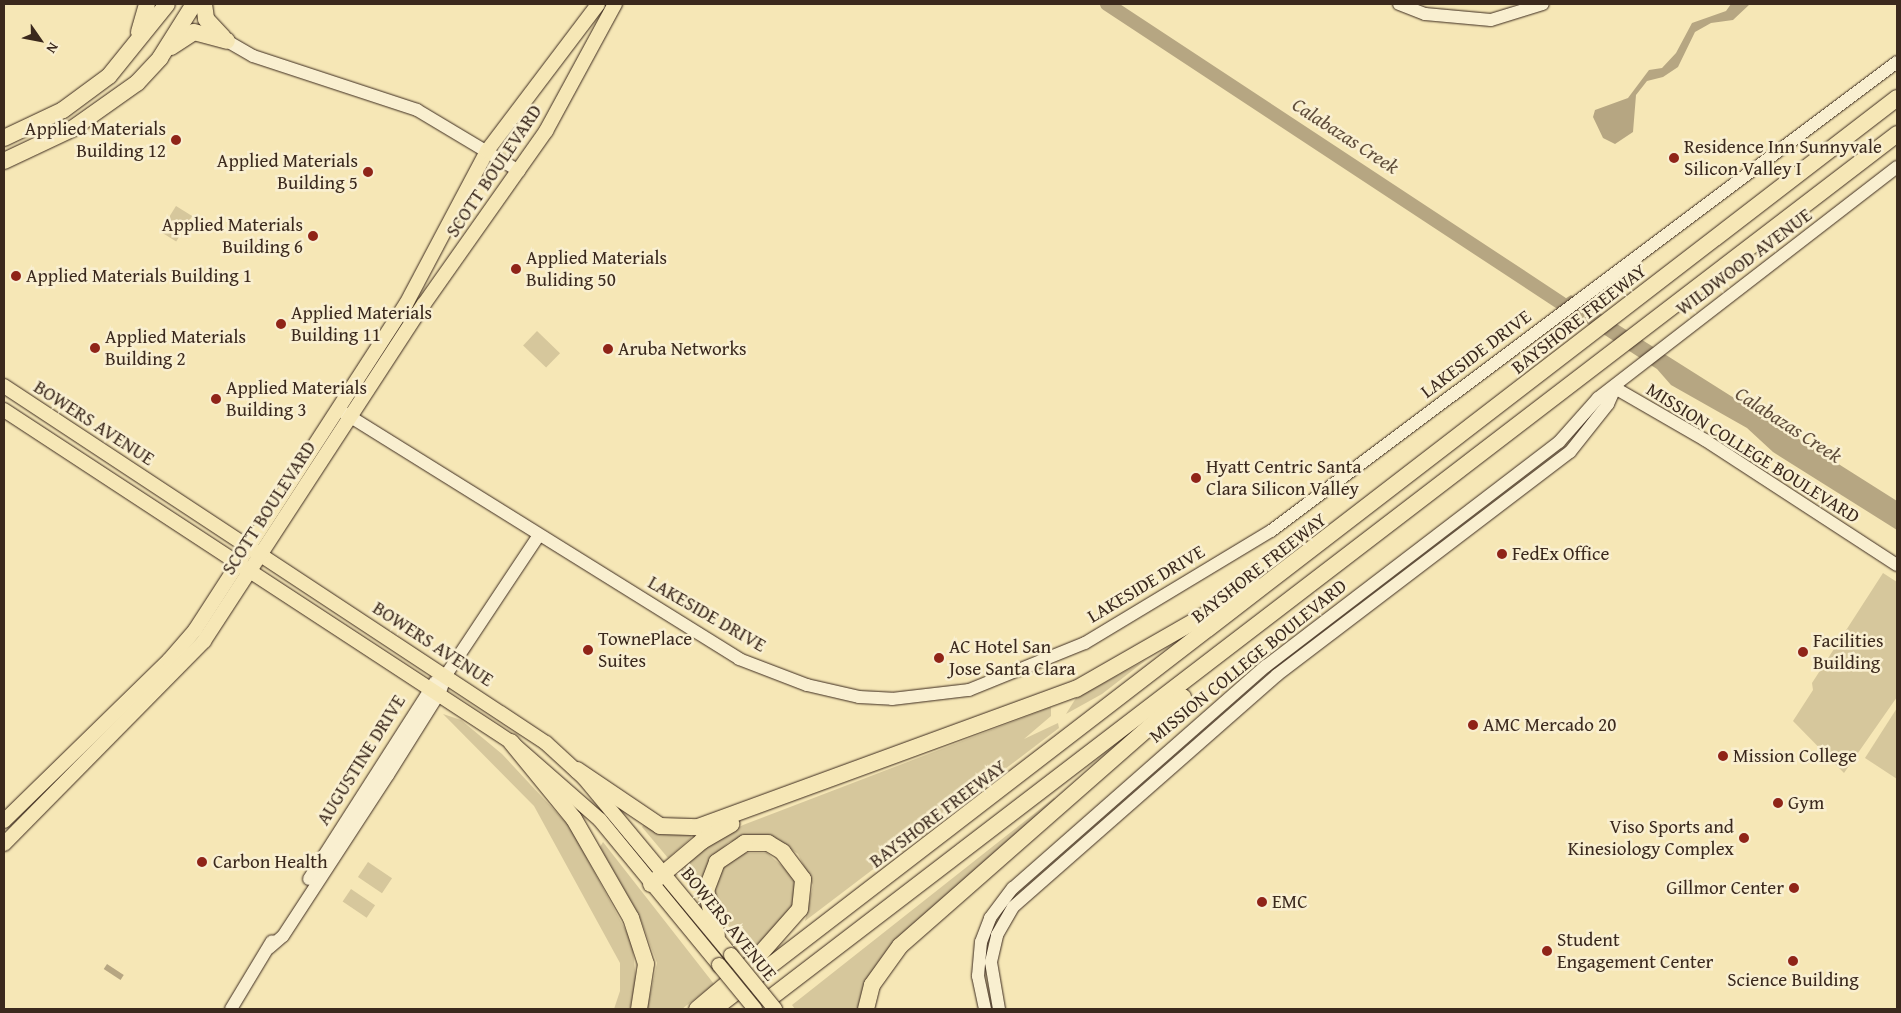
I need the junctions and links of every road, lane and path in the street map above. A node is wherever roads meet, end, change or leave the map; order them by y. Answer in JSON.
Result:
{"nodes":[{"id":1,"x":147,"y":4,"type":"edge"},
{"id":2,"x":167,"y":4,"type":"edge"},
{"id":3,"x":194,"y":4,"type":"edge"},
{"id":4,"x":204,"y":4,"type":"edge"},
{"id":5,"x":598,"y":4,"type":"edge"},
{"id":6,"x":615,"y":4,"type":"edge"},
{"id":7,"x":1399,"y":4,"type":"edge"},
{"id":8,"x":1543,"y":4,"type":"edge"},
{"id":9,"x":227,"y":41,"type":"junction"},
{"id":10,"x":160,"y":58,"type":"junction"},
{"id":11,"x":1897,"y":62,"type":"edge"},
{"id":12,"x":1897,"y":98,"type":"edge"},
{"id":13,"x":63,"y":110,"type":"junction"},
{"id":14,"x":1897,"y":134,"type":"edge"},
{"id":15,"x":4,"y":138,"type":"edge"},
{"id":16,"x":487,"y":151,"type":"junction"},
{"id":17,"x":4,"y":161,"type":"edge"},
{"id":18,"x":1897,"y":167,"type":"edge"},
{"id":19,"x":519,"y":171,"type":"junction"},
{"id":20,"x":4,"y":386,"type":"edge"},
{"id":21,"x":1615,"y":388,"type":"junction"},
{"id":22,"x":338,"y":409,"type":"junction"},
{"id":23,"x":4,"y":410,"type":"edge"},
{"id":24,"x":353,"y":415,"type":"junction"},
{"id":25,"x":539,"y":535,"type":"junction"},
{"id":26,"x":249,"y":545,"type":"junction"},
{"id":27,"x":262,"y":554,"type":"junction"},
{"id":28,"x":239,"y":561,"type":"junction"},
{"id":29,"x":1897,"y":565,"type":"edge"},
{"id":30,"x":251,"y":570,"type":"junction"},
{"id":31,"x":1282,"y":576,"type":"junction"},
{"id":32,"x":1235,"y":644,"type":"junction"},
{"id":33,"x":446,"y":675,"type":"junction"},
{"id":34,"x":435,"y":689,"type":"junction"},
{"id":35,"x":511,"y":742,"type":"junction"},
{"id":36,"x":577,"y":770,"type":"junction"},
{"id":37,"x":21,"y":804,"type":"junction"},
{"id":38,"x":765,"y":806,"type":"junction"},
{"id":39,"x":37,"y":813,"type":"junction"},
{"id":40,"x":4,"y":821,"type":"edge"},
{"id":41,"x":4,"y":844,"type":"edge"},
{"id":42,"x":657,"y":878,"type":"junction"},
{"id":43,"x":862,"y":929,"type":"junction"},
{"id":44,"x":717,"y":935,"type":"junction"},
{"id":45,"x":231,"y":1009,"type":"edge"},
{"id":46,"x":639,"y":1009,"type":"edge"},
{"id":47,"x":698,"y":1009,"type":"edge"},
{"id":48,"x":714,"y":1009,"type":"edge"},
{"id":49,"x":756,"y":1009,"type":"edge"},
{"id":50,"x":774,"y":1009,"type":"edge"},
{"id":51,"x":866,"y":1009,"type":"edge"},
{"id":52,"x":985,"y":1009,"type":"edge"},
{"id":53,"x":999,"y":1009,"type":"edge"}],
"edges":[{"from":1,"to":13,"type":"highway"},
{"from":2,"to":13,"type":"highway"},
{"from":3,"to":10,"type":"highway"},
{"from":4,"to":9,"type":"highway"},
{"from":5,"to":16,"type":"main road","name":"SCOTT BOULEVARD"},
{"from":6,"to":19,"type":"main road","name":"SCOTT BOULEVARD"},
{"from":7,"to":8,"type":"street"},
{"from":9,"to":10,"type":"highway"},
{"from":9,"to":16,"type":"street"},
{"from":10,"to":17,"type":"highway"},
{"from":11,"to":25,"type":"street","name":"LAKESIDE DRIVE"},
{"from":12,"to":31,"type":"highway","name":"BAYSHORE FREEWAY"},
{"from":13,"to":15,"type":"highway"},
{"from":14,"to":32,"type":"highway"},
{"from":16,"to":19,"type":"street"},
{"from":16,"to":22,"type":"main road","name":"SCOTT BOULEVARD"},
{"from":18,"to":21,"type":"street","name":"WILDWOOD AVENUE"},
{"from":19,"to":24,"type":"main road","name":"SCOTT BOULEVARD"},
{"from":20,"to":26,"type":"main road","name":"BOWERS AVENUE"},
{"from":21,"to":29,"type":"street","name":"MISSION COLLEGE BOULEVARD"},
{"from":21,"to":52,"type":"street","name":"MISSION COLLEGE BOULEVARD"},
{"from":21,"to":53,"type":"street","name":"MISSION COLLEGE BOULEVARD"},
{"from":22,"to":24,"type":"street","name":"LAKESIDE DRIVE"},
{"from":22,"to":26,"type":"main road","name":"SCOTT BOULEVARD"},
{"from":23,"to":28,"type":"main road","name":"BOWERS AVENUE"},
{"from":24,"to":25,"type":"street","name":"LAKESIDE DRIVE"},
{"from":24,"to":27,"type":"main road","name":"SCOTT BOULEVARD"},
{"from":25,"to":33,"type":"street","name":"AUGUSTINE DRIVE"},
{"from":26,"to":27,"type":"main road","name":"BOWERS AVENUE"},
{"from":26,"to":28,"type":"main road","name":"SCOTT BOULEVARD"},
{"from":27,"to":30,"type":"main road","name":"SCOTT BOULEVARD"},
{"from":27,"to":33,"type":"main road","name":"BOWERS AVENUE"},
{"from":28,"to":30,"type":"main road","name":"BOWERS AVENUE"},
{"from":28,"to":37,"type":"main road","name":"SCOTT BOULEVARD"},
{"from":30,"to":34,"type":"main road","name":"BOWERS AVENUE"},
{"from":30,"to":39,"type":"main road","name":"SCOTT BOULEVARD"},
{"from":31,"to":38,"type":"highway"},
{"from":31,"to":48,"type":"highway","name":"BAYSHORE FREEWAY"},
{"from":32,"to":43,"type":"highway"},
{"from":32,"to":51,"type":"highway"},
{"from":33,"to":34,"type":"street","name":"AUGUSTINE DRIVE"},
{"from":33,"to":36,"type":"main road","name":"BOWERS AVENUE"},
{"from":34,"to":35,"type":"main road","name":"BOWERS AVENUE"},
{"from":34,"to":45,"type":"street","name":"AUGUSTINE DRIVE"},
{"from":35,"to":42,"type":"main road","name":"BOWERS AVENUE"},
{"from":35,"to":46,"type":"highway"},
{"from":36,"to":38,"type":"highway"},
{"from":36,"to":42,"type":"main road","name":"BOWERS AVENUE"},
{"from":37,"to":39,"type":"main road"},
{"from":37,"to":40,"type":"main road","name":"SCOTT BOULEVARD"},
{"from":38,"to":42,"type":"highway"},
{"from":39,"to":41,"type":"main road","name":"SCOTT BOULEVARD"},
{"from":42,"to":44,"type":"main road","name":"BOWERS AVENUE"},
{"from":42,"to":49,"type":"main road","name":"BOWERS AVENUE","bridge":true},
{"from":43,"to":49,"type":"highway"},
{"from":43,"to":50,"type":"highway"},
{"from":44,"to":47,"type":"highway"},
{"from":44,"to":50,"type":"main road","name":"BOWERS AVENUE","bridge":true}]}
